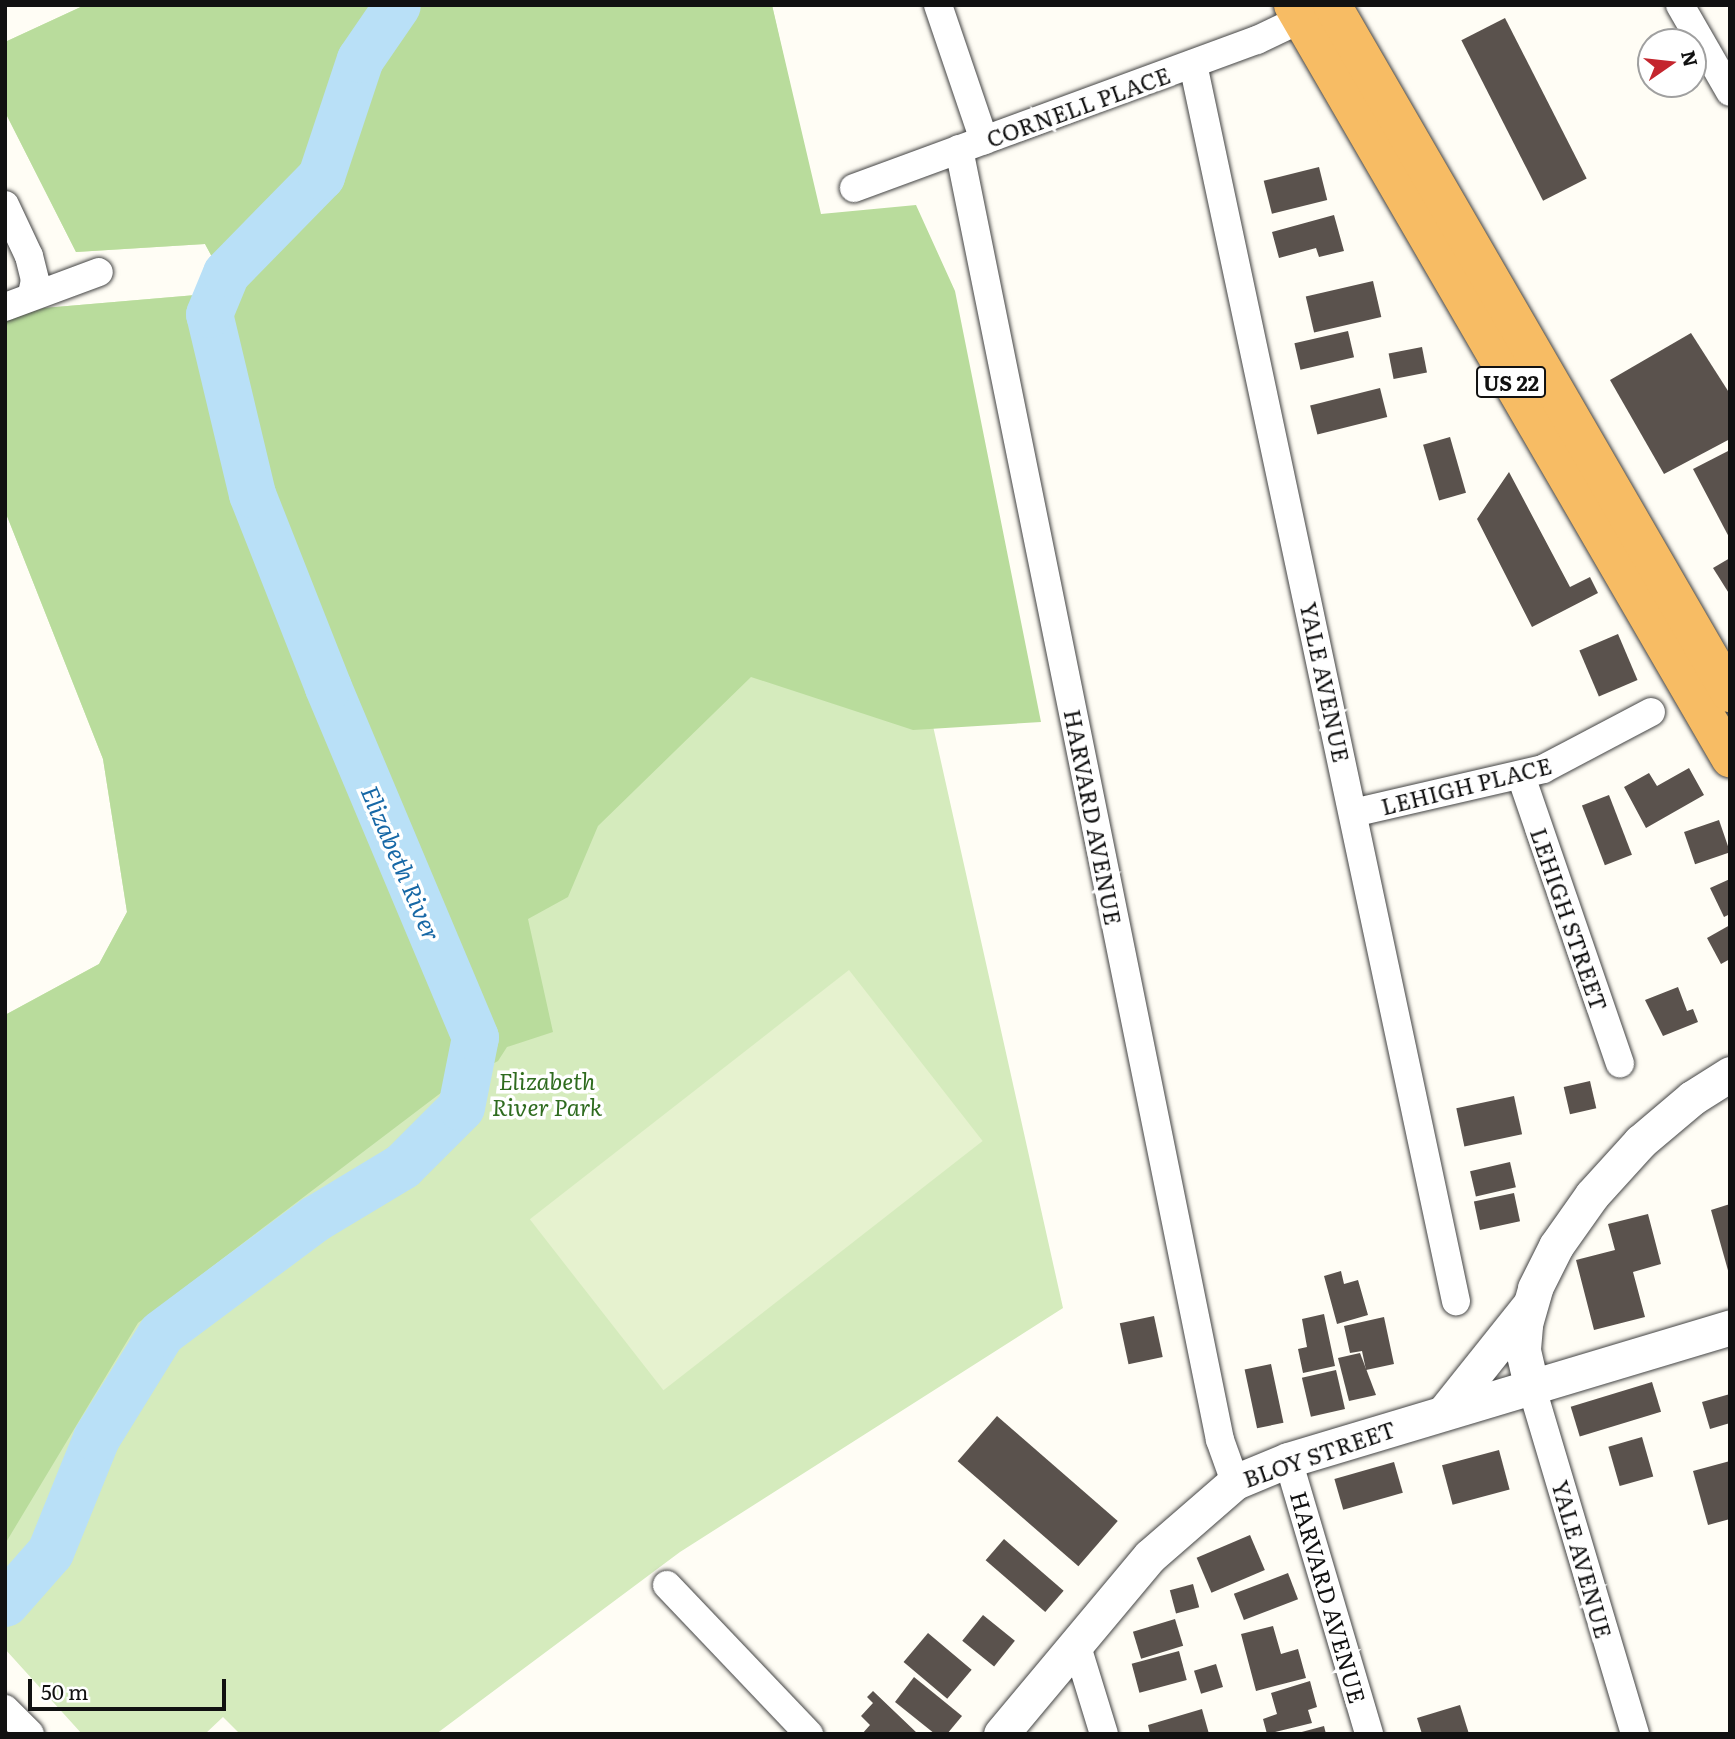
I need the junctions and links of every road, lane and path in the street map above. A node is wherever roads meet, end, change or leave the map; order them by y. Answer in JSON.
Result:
{"nodes":[{"id":1,"x":937,"y":5,"type":"edge"},
{"id":2,"x":1680,"y":5,"type":"edge"},
{"id":3,"x":1322,"y":9,"type":"edge"},
{"id":4,"x":1193,"y":64,"type":"junction"},
{"id":5,"x":1730,"y":92,"type":"edge"},
{"id":6,"x":972,"y":145,"type":"junction"},
{"id":7,"x":853,"y":188,"type":"dead end"},
{"id":8,"x":5,"y":205,"type":"edge"},
{"id":9,"x":99,"y":272,"type":"dead end"},
{"id":10,"x":32,"y":293,"type":"junction"},
{"id":11,"x":5,"y":307,"type":"edge"},
{"id":12,"x":1730,"y":693,"type":"edge"},
{"id":13,"x":1651,"y":712,"type":"dead end"},
{"id":14,"x":1730,"y":758,"type":"edge"},
{"id":15,"x":1521,"y":776,"type":"junction"},
{"id":16,"x":1353,"y":813,"type":"junction"},
{"id":17,"x":1620,"y":1063,"type":"dead end"},
{"id":18,"x":1730,"y":1074,"type":"edge"},
{"id":19,"x":1456,"y":1301,"type":"dead end"},
{"id":20,"x":1528,"y":1307,"type":"junction"},
{"id":21,"x":1730,"y":1327,"type":"edge"},
{"id":22,"x":1531,"y":1385,"type":"junction"},
{"id":23,"x":1445,"y":1411,"type":"junction"},
{"id":24,"x":1288,"y":1460,"type":"junction"},
{"id":25,"x":1235,"y":1482,"type":"junction"},
{"id":26,"x":667,"y":1585,"type":"dead end"},
{"id":27,"x":1076,"y":1643,"type":"junction"},
{"id":28,"x":5,"y":1709,"type":"edge"},
{"id":29,"x":30,"y":1734,"type":"edge"},
{"id":30,"x":809,"y":1734,"type":"edge"},
{"id":31,"x":1001,"y":1734,"type":"edge"},
{"id":32,"x":1104,"y":1734,"type":"edge"},
{"id":33,"x":1369,"y":1734,"type":"edge"},
{"id":34,"x":1634,"y":1734,"type":"edge"}],
"edges":[{"from":1,"to":6,"type":"street","name":"HARVARD AVENUE"},
{"from":2,"to":5,"type":"street"},
{"from":3,"to":4,"type":"street","name":"CORNELL PLACE"},
{"from":3,"to":12,"type":"highway","number":"US 22"},
{"from":3,"to":14,"type":"highway","number":"US 22"},
{"from":4,"to":6,"type":"street","name":"CORNELL PLACE"},
{"from":4,"to":16,"type":"street","name":"YALE AVENUE"},
{"from":6,"to":7,"type":"street","name":"CORNELL PLACE"},
{"from":6,"to":25,"type":"street","name":"HARVARD AVENUE"},
{"from":8,"to":10,"type":"street"},
{"from":9,"to":10,"type":"street"},
{"from":10,"to":11,"type":"street"},
{"from":13,"to":15,"type":"street","name":"LEHIGH PLACE"},
{"from":15,"to":16,"type":"street","name":"LEHIGH PLACE"},
{"from":15,"to":17,"type":"street","name":"LEHIGH STREET"},
{"from":16,"to":19,"type":"street","name":"YALE AVENUE"},
{"from":18,"to":20,"type":"street"},
{"from":20,"to":22,"type":"street"},
{"from":20,"to":23,"type":"street"},
{"from":21,"to":22,"type":"street","name":"BLOY STREET"},
{"from":22,"to":23,"type":"street","name":"BLOY STREET"},
{"from":22,"to":34,"type":"street","name":"YALE AVENUE"},
{"from":23,"to":24,"type":"street","name":"BLOY STREET"},
{"from":24,"to":25,"type":"street","name":"BLOY STREET"},
{"from":24,"to":33,"type":"street","name":"HARVARD AVENUE"},
{"from":25,"to":27,"type":"street","name":"BLOY STREET"},
{"from":26,"to":30,"type":"street"},
{"from":27,"to":31,"type":"street","name":"BLOY STREET"},
{"from":27,"to":32,"type":"street"},
{"from":28,"to":29,"type":"street"}]}
